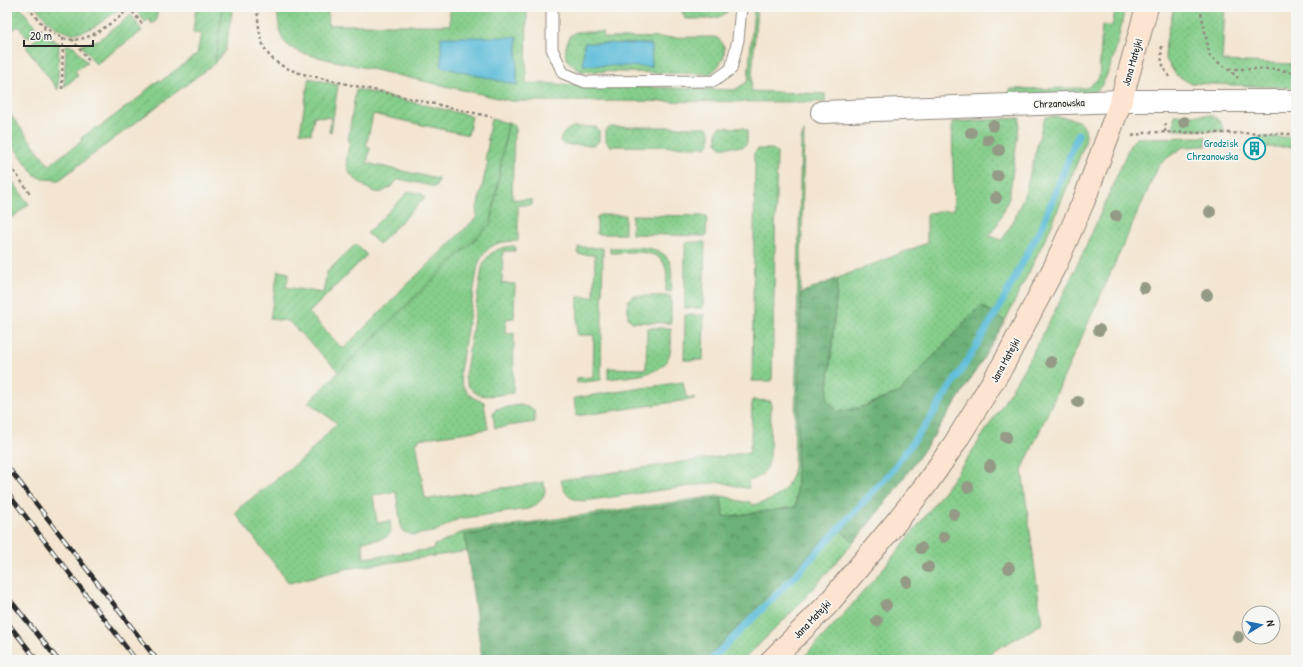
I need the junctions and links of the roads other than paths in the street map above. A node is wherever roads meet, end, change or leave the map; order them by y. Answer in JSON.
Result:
{"nodes":[{"id":1,"x":552,"y":7,"type":"edge"},
{"id":2,"x":741,"y":7,"type":"edge"},
{"id":3,"x":1147,"y":7,"type":"edge"},
{"id":4,"x":1121,"y":101,"type":"junction"},
{"id":5,"x":1296,"y":101,"type":"edge"},
{"id":6,"x":822,"y":112,"type":"dead end"},
{"id":7,"x":772,"y":660,"type":"edge"}],
"edges":[{"from":1,"to":2,"type":"lane"},
{"from":3,"to":4,"type":"street","name":"Jana Matejki"},
{"from":4,"to":5,"type":"street","name":"Chrzanowska"},
{"from":4,"to":6,"type":"street","name":"Chrzanowska"},
{"from":4,"to":7,"type":"street","name":"Jana Matejki"}]}
